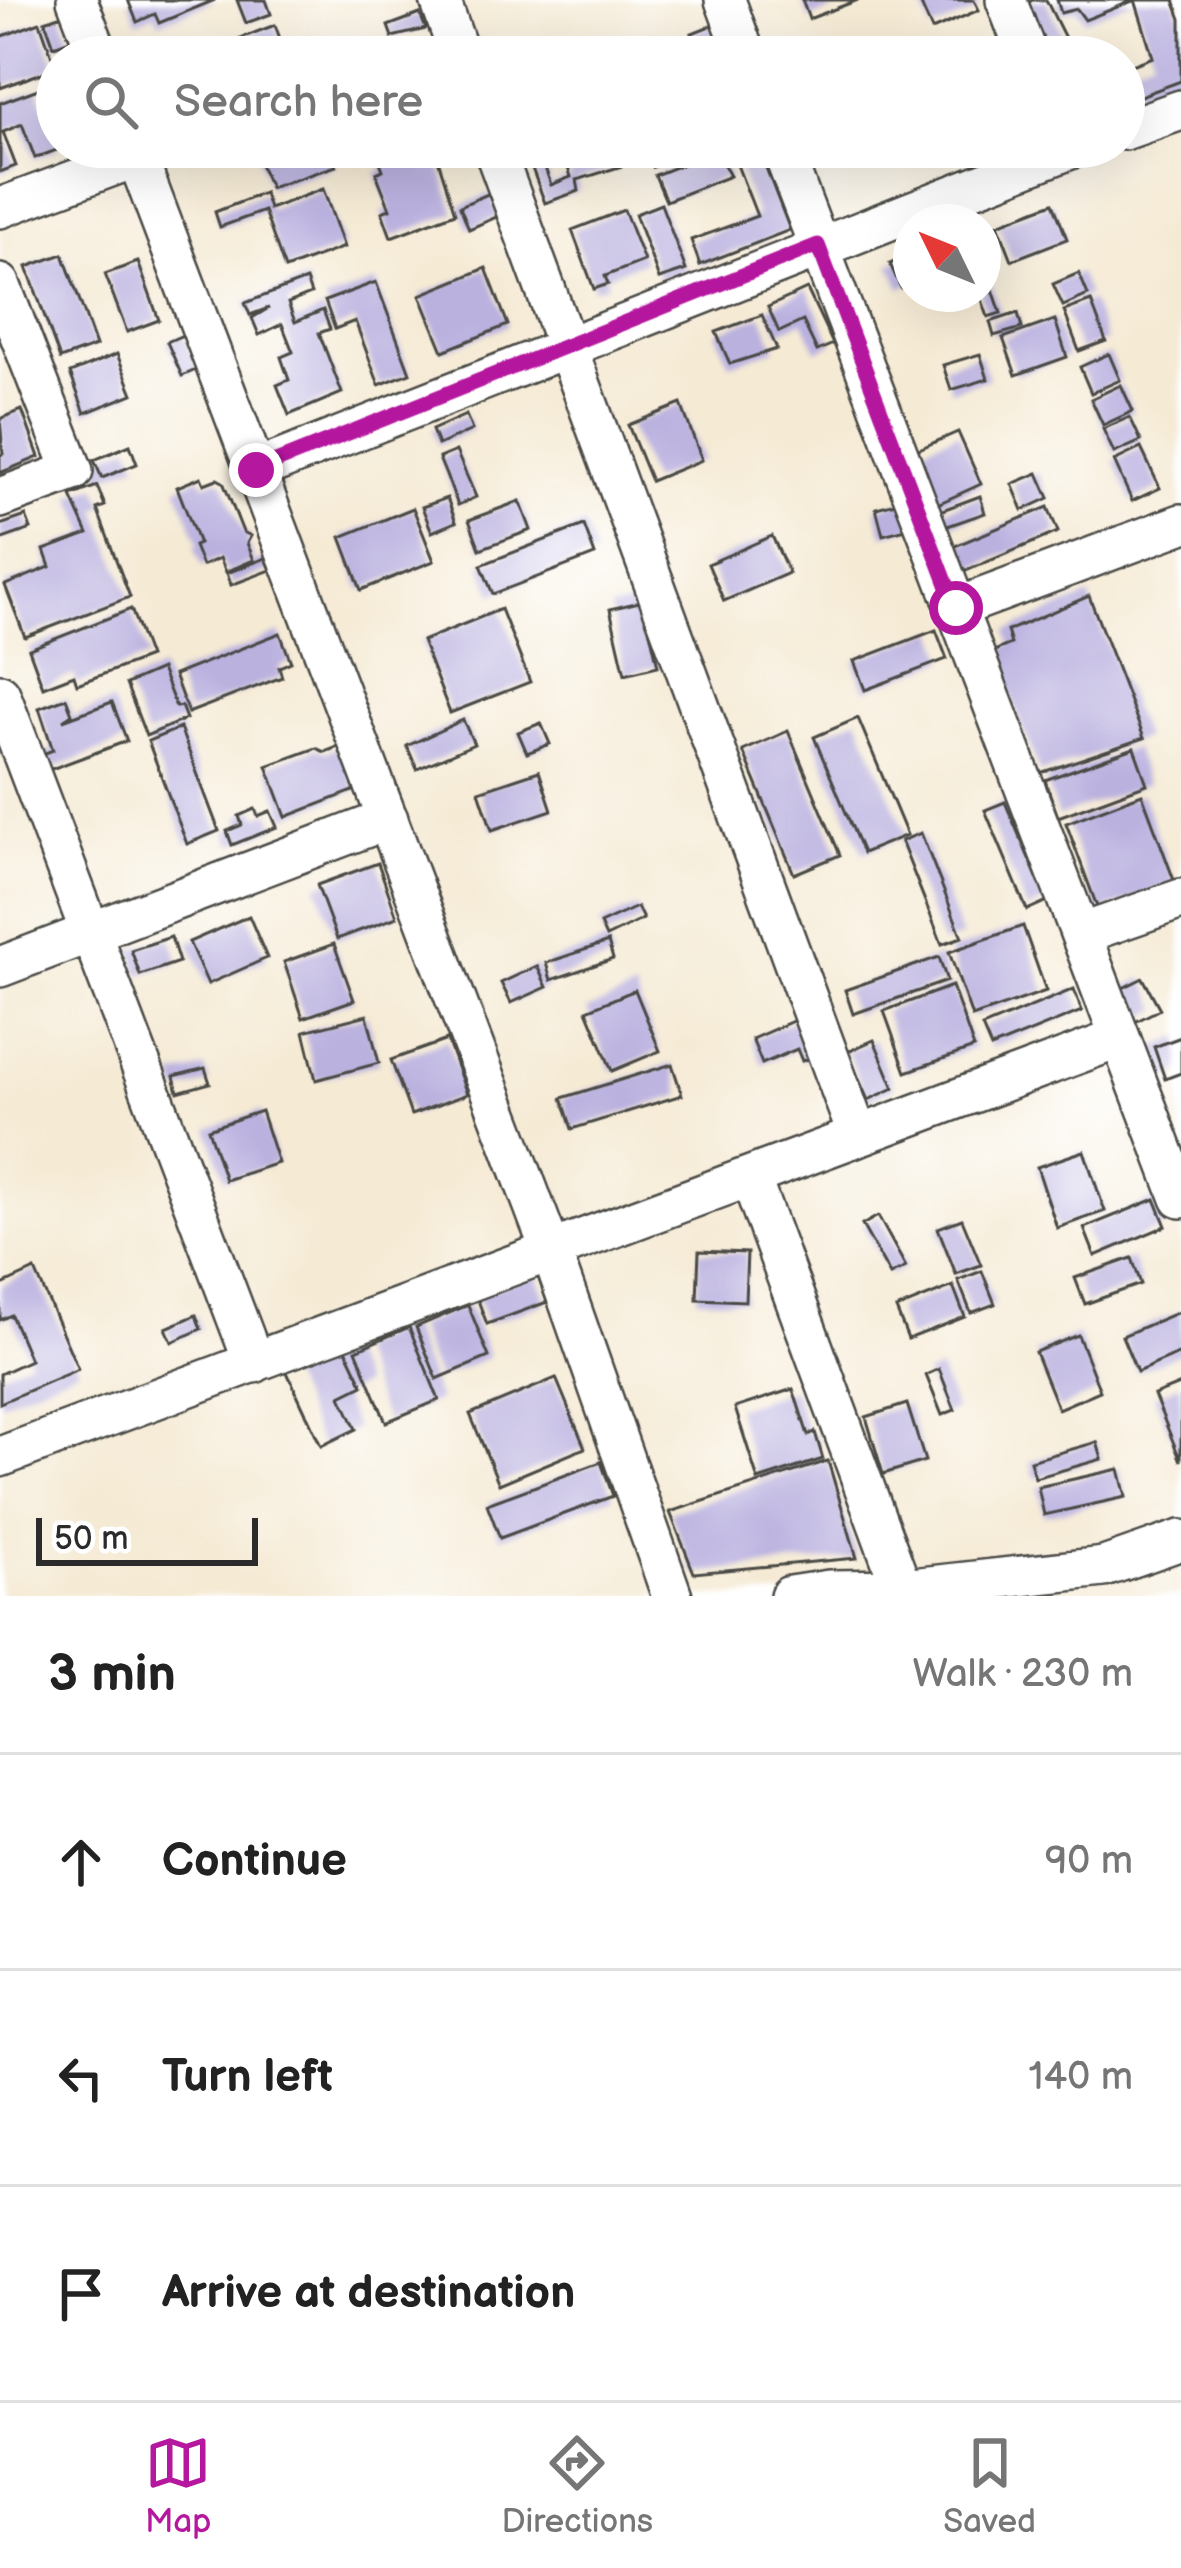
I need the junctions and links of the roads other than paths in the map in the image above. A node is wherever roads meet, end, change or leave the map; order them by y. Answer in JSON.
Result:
{"nodes":[{"id":1,"x":77,"y":0,"type":"edge"},
{"id":2,"x":440,"y":0,"type":"edge"},
{"id":3,"x":724,"y":0,"type":"edge"},
{"id":4,"x":1006,"y":0,"type":"edge"},
{"id":5,"x":91,"y":36,"type":"edge"},
{"id":6,"x":453,"y":36,"type":"edge"},
{"id":7,"x":738,"y":36,"type":"edge"},
{"id":8,"x":1020,"y":36,"type":"edge"},
{"id":9,"x":1181,"y":110,"type":"edge"},
{"id":10,"x":1145,"y":123,"type":"edge"},
{"id":11,"x":96,"y":168,"type":"edge"},
{"id":12,"x":141,"y":168,"type":"edge"},
{"id":13,"x":501,"y":168,"type":"edge"},
{"id":14,"x":789,"y":168,"type":"edge"},
{"id":15,"x":1016,"y":168,"type":"edge"},
{"id":16,"x":0,"y":208,"type":"edge"},
{"id":17,"x":818,"y":245,"type":"junction"},
{"id":18,"x":0,"y":284,"type":"edge"},
{"id":19,"x":565,"y":346,"type":"junction"},
{"id":20,"x":256,"y":470,"type":"junction"},
{"id":21,"x":0,"y":499,"type":"edge"},
{"id":22,"x":1181,"y":524,"type":"edge"},
{"id":23,"x":956,"y":608,"type":"junction"},
{"id":24,"x":0,"y":694,"type":"edge"},
{"id":25,"x":388,"y":819,"type":"junction"},
{"id":26,"x":1181,"y":898,"type":"edge"},
{"id":27,"x":92,"y":932,"type":"junction"},
{"id":28,"x":1081,"y":934,"type":"junction"},
{"id":29,"x":0,"y":967,"type":"edge"},
{"id":30,"x":1120,"y":1038,"type":"junction"},
{"id":31,"x":858,"y":1136,"type":"junction"},
{"id":32,"x":750,"y":1177,"type":"junction"},
{"id":33,"x":1181,"y":1198,"type":"edge"},
{"id":34,"x":551,"y":1251,"type":"junction"},
{"id":35,"x":254,"y":1363,"type":"junction"},
{"id":36,"x":0,"y":1457,"type":"edge"},
{"id":37,"x":1181,"y":1540,"type":"edge"},
{"id":38,"x":902,"y":1589,"type":"junction"},
{"id":39,"x":672,"y":1596,"type":"edge"},
{"id":40,"x":790,"y":1596,"type":"edge"}],
"edges":[{"from":1,"to":5,"type":"street"},
{"from":2,"to":6,"type":"street"},
{"from":3,"to":7,"type":"street"},
{"from":4,"to":8,"type":"street"},
{"from":9,"to":10,"type":"street"},
{"from":11,"to":16,"type":"street"},
{"from":12,"to":20,"type":"street"},
{"from":13,"to":19,"type":"street"},
{"from":14,"to":17,"type":"street"},
{"from":15,"to":17,"type":"street"},
{"from":17,"to":19,"type":"street"},
{"from":17,"to":23,"type":"street"},
{"from":18,"to":21,"type":"street"},
{"from":19,"to":20,"type":"street"},
{"from":19,"to":31,"type":"street"},
{"from":20,"to":25,"type":"street"},
{"from":22,"to":23,"type":"street"},
{"from":23,"to":28,"type":"street"},
{"from":24,"to":27,"type":"street"},
{"from":25,"to":27,"type":"street"},
{"from":25,"to":34,"type":"street"},
{"from":26,"to":28,"type":"street"},
{"from":27,"to":29,"type":"street"},
{"from":27,"to":35,"type":"street"},
{"from":28,"to":30,"type":"street"},
{"from":30,"to":31,"type":"street"},
{"from":30,"to":33,"type":"street"},
{"from":31,"to":32,"type":"street"},
{"from":32,"to":34,"type":"street"},
{"from":32,"to":38,"type":"street"},
{"from":34,"to":35,"type":"street"},
{"from":34,"to":39,"type":"street"},
{"from":35,"to":36,"type":"street"},
{"from":37,"to":38,"type":"street"},
{"from":38,"to":40,"type":"street"}]}
